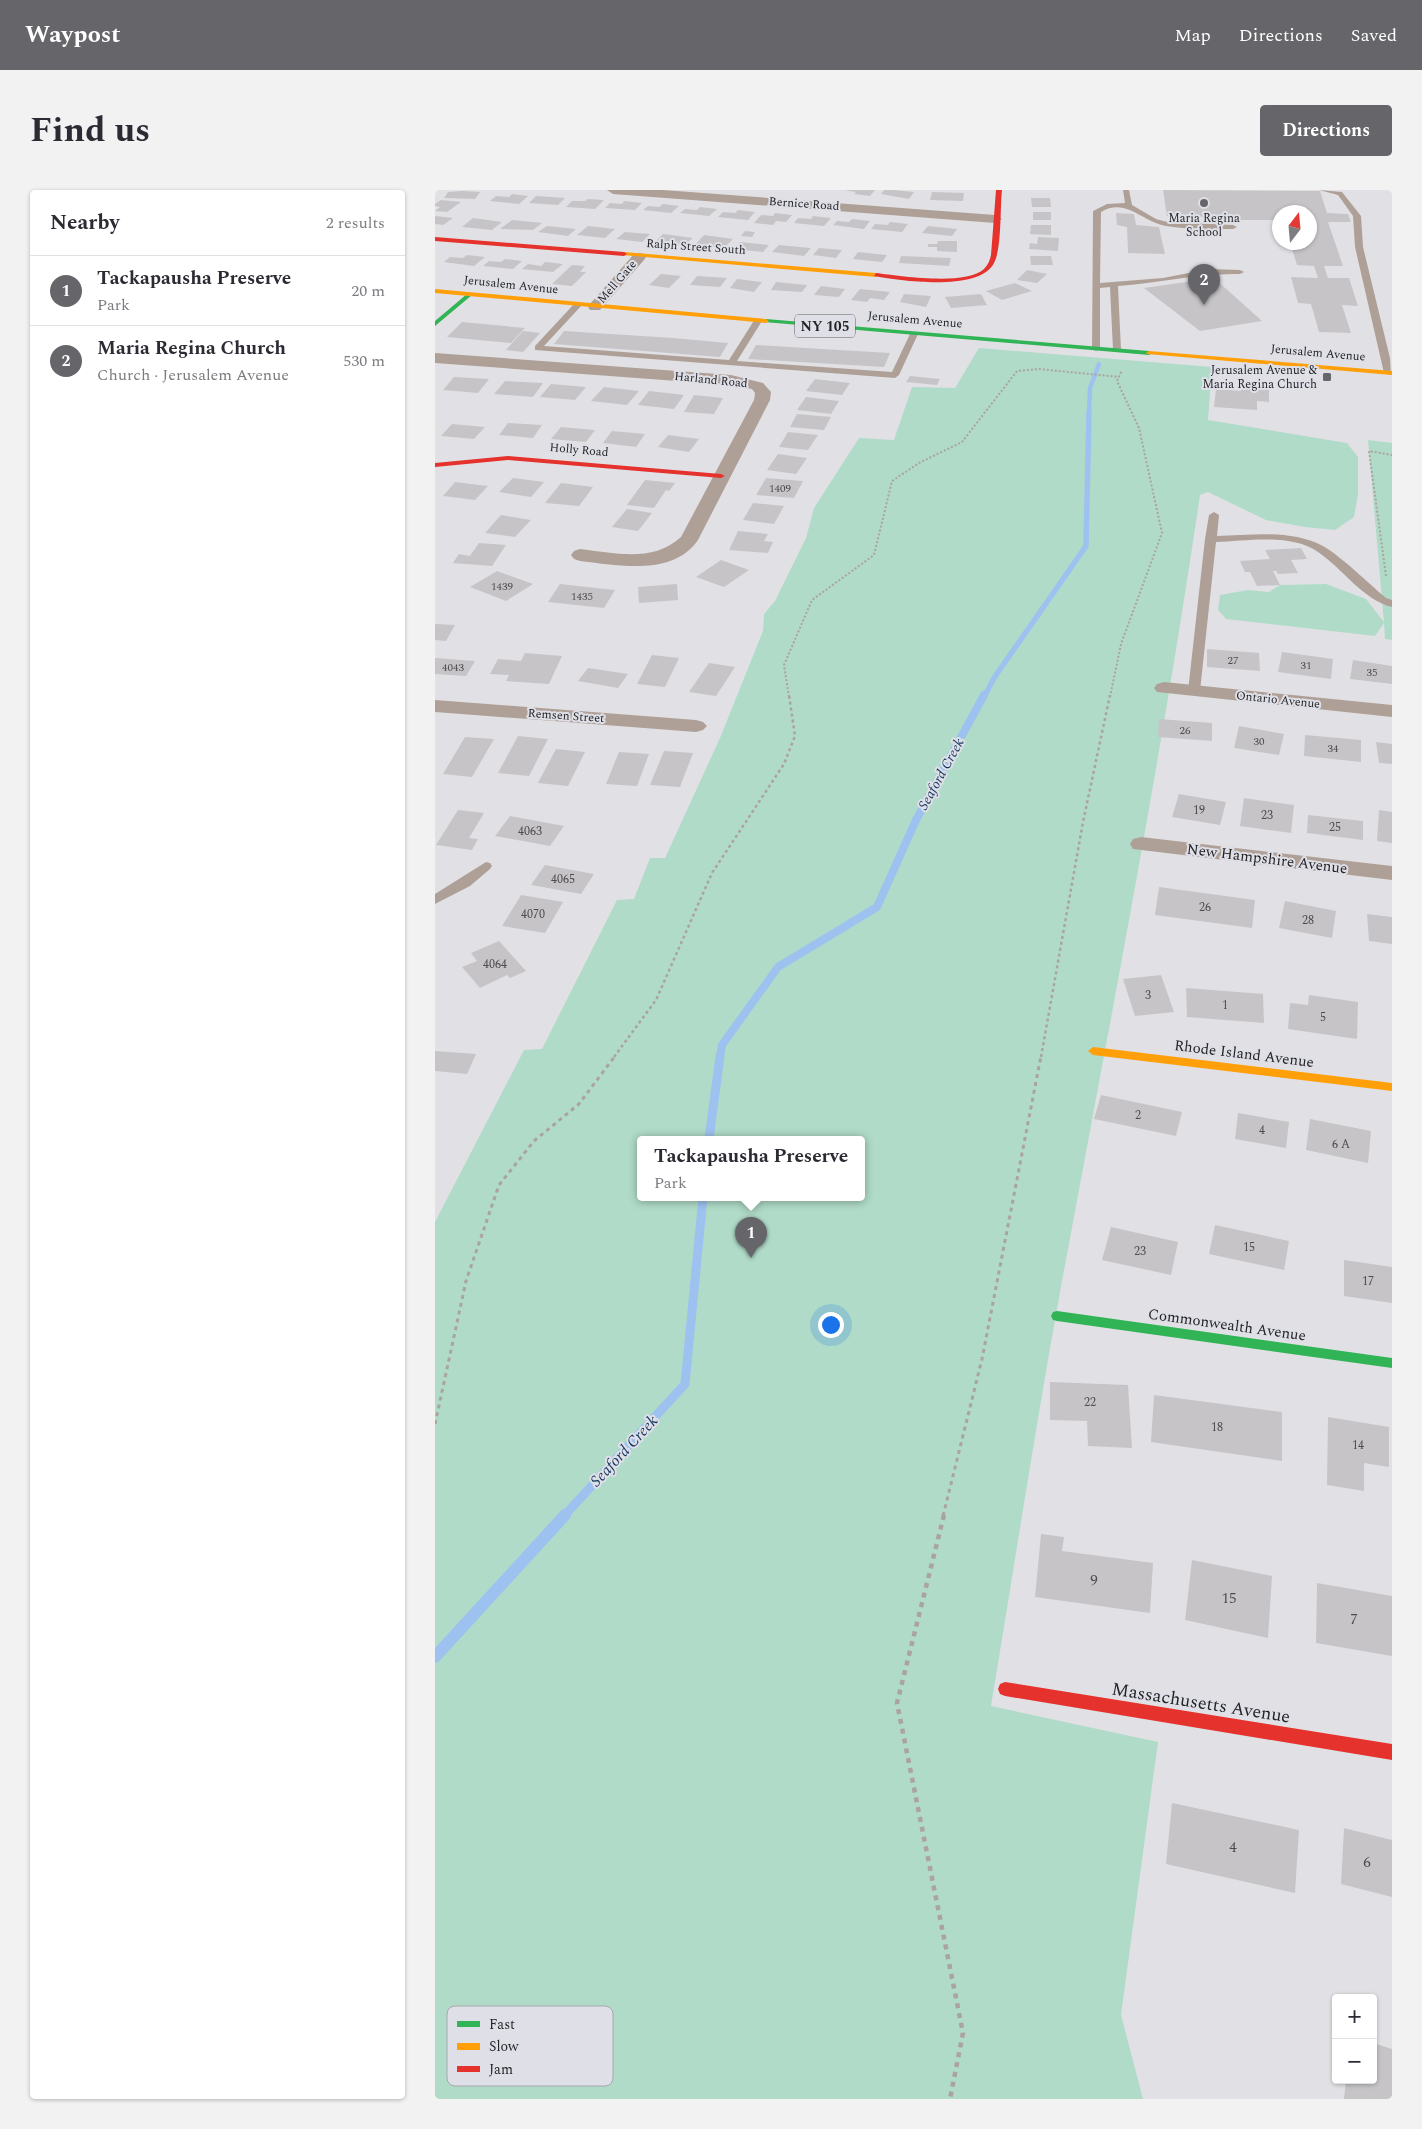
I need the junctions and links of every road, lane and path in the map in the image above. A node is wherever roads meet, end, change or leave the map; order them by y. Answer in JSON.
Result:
{"nodes":[{"id":1,"x":613,"y":190,"type":"edge"},
{"id":2,"x":999,"y":190,"type":"edge"},
{"id":3,"x":1126,"y":190,"type":"edge"},
{"id":4,"x":1322,"y":190,"type":"edge"},
{"id":5,"x":1129,"y":206,"type":"junction"},
{"id":6,"x":995,"y":219,"type":"junction"},
{"id":7,"x":1233,"y":227,"type":"dead end"},
{"id":8,"x":435,"y":239,"type":"edge"},
{"id":9,"x":639,"y":256,"type":"junction"},
{"id":10,"x":1240,"y":272,"type":"dead end"},
{"id":11,"x":1114,"y":284,"type":"junction"},
{"id":12,"x":1096,"y":286,"type":"junction"},
{"id":13,"x":435,"y":291,"type":"edge"},
{"id":14,"x":469,"y":295,"type":"junction"},
{"id":15,"x":578,"y":305,"type":"junction"},
{"id":16,"x":595,"y":307,"type":"junction"},
{"id":17,"x":758,"y":321,"type":"junction"},
{"id":18,"x":435,"y":324,"type":"edge"},
{"id":19,"x":914,"y":334,"type":"junction"},
{"id":20,"x":1096,"y":349,"type":"junction"},
{"id":21,"x":1117,"y":350,"type":"junction"},
{"id":22,"x":435,"y":358,"type":"edge"},
{"id":23,"x":1126,"y":362,"type":"dead end"},
{"id":24,"x":731,"y":363,"type":"junction"},
{"id":25,"x":1390,"y":373,"type":"edge"},
{"id":26,"x":1119,"y":377,"type":"junction"},
{"id":27,"x":1392,"y":454,"type":"edge"},
{"id":28,"x":435,"y":465,"type":"edge"},
{"id":29,"x":721,"y":476,"type":"junction"},
{"id":30,"x":1214,"y":515,"type":"dead end"},
{"id":31,"x":1210,"y":539,"type":"junction"},
{"id":32,"x":580,"y":555,"type":"dead end"},
{"id":33,"x":1391,"y":603,"type":"edge"},
{"id":34,"x":1164,"y":688,"type":"dead end"},
{"id":35,"x":1194,"y":691,"type":"junction"},
{"id":36,"x":435,"y":706,"type":"edge"},
{"id":37,"x":1392,"y":711,"type":"edge"},
{"id":38,"x":696,"y":726,"type":"dead end"},
{"id":39,"x":1141,"y":844,"type":"dead end"},
{"id":40,"x":486,"y":866,"type":"dead end"},
{"id":41,"x":1392,"y":873,"type":"edge"},
{"id":42,"x":435,"y":900,"type":"edge"},
{"id":43,"x":1093,"y":1051,"type":"dead end"},
{"id":44,"x":1392,"y":1087,"type":"edge"},
{"id":45,"x":1057,"y":1316,"type":"dead end"},
{"id":46,"x":1392,"y":1363,"type":"edge"},
{"id":47,"x":435,"y":1424,"type":"edge"},
{"id":48,"x":1005,"y":1689,"type":"dead end"},
{"id":49,"x":1392,"y":1752,"type":"edge"},
{"id":50,"x":950,"y":2099,"type":"edge"}],
"edges":[{"from":1,"to":6,"type":"street","name":"Bernice Road"},
{"from":2,"to":6,"type":"street","name":"Ralph Street South"},
{"from":3,"to":5,"type":"lane"},
{"from":4,"to":25,"type":"lane"},
{"from":5,"to":7,"type":"lane"},
{"from":5,"to":12,"type":"lane"},
{"from":6,"to":9,"type":"street","name":"Ralph Street South"},
{"from":8,"to":9,"type":"street","name":"Ralph Street South"},
{"from":9,"to":16,"type":"street","name":"Mell Gate"},
{"from":10,"to":11,"type":"lane"},
{"from":11,"to":12,"type":"lane"},
{"from":11,"to":21,"type":"lane"},
{"from":12,"to":20,"type":"lane"},
{"from":13,"to":14,"type":"street","name":"Jerusalem Avenue","number":"NY 105"},
{"from":14,"to":15,"type":"street","name":"Jerusalem Avenue","number":"NY 105"},
{"from":14,"to":18,"type":"street"},
{"from":15,"to":16,"type":"street","name":"Jerusalem Avenue","number":"NY 105"},
{"from":15,"to":24,"type":"lane"},
{"from":16,"to":17,"type":"street","name":"Jerusalem Avenue","number":"NY 105"},
{"from":17,"to":19,"type":"street","name":"Jerusalem Avenue","number":"NY 105"},
{"from":17,"to":24,"type":"lane"},
{"from":19,"to":20,"type":"street","name":"Jerusalem Avenue","number":"NY 105"},
{"from":19,"to":24,"type":"lane"},
{"from":20,"to":21,"type":"street","name":"Jerusalem Avenue","number":"NY 105"},
{"from":21,"to":25,"type":"street","name":"Jerusalem Avenue","number":"NY 105"},
{"from":22,"to":29,"type":"street","name":"Harland Road"},
{"from":23,"to":26,"type":"path"},
{"from":26,"to":47,"type":"path"},
{"from":26,"to":50,"type":"path"},
{"from":27,"to":33,"type":"path"},
{"from":28,"to":29,"type":"street","name":"Holly Road"},
{"from":29,"to":32,"type":"street","name":"Harland Road"},
{"from":30,"to":31,"type":"lane"},
{"from":31,"to":33,"type":"lane"},
{"from":31,"to":35,"type":"lane"},
{"from":34,"to":35,"type":"street","name":"Ontario Avenue"},
{"from":35,"to":37,"type":"street","name":"Ontario Avenue"},
{"from":36,"to":38,"type":"street","name":"Remsen Street"},
{"from":39,"to":41,"type":"street","name":"New Hampshire Avenue"},
{"from":40,"to":42,"type":"lane"},
{"from":43,"to":44,"type":"street","name":"Rhode Island Avenue"},
{"from":45,"to":46,"type":"street","name":"Commonwealth Avenue"},
{"from":48,"to":49,"type":"street","name":"Massachusetts Avenue"}]}
